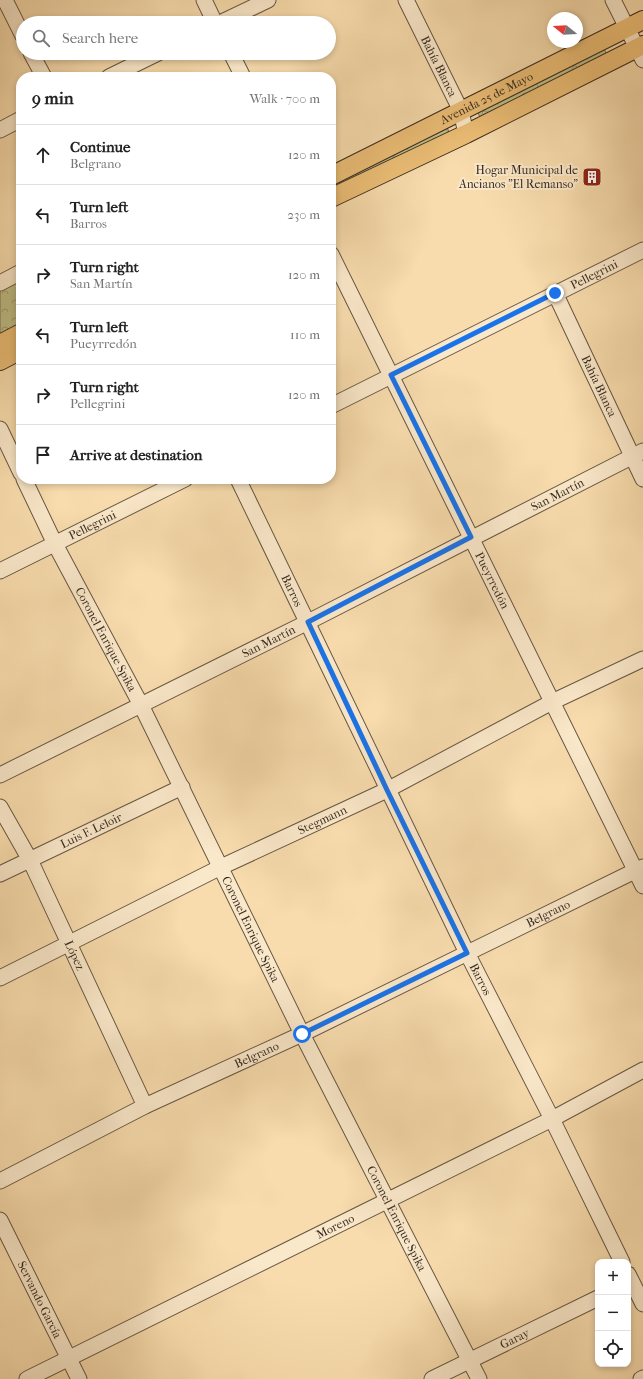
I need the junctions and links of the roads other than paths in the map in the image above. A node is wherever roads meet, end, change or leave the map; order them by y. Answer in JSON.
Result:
{"nodes":[{"id":1,"x":4,"y":0,"type":"edge"},
{"id":2,"x":204,"y":0,"type":"edge"},
{"id":3,"x":268,"y":0,"type":"edge"},
{"id":4,"x":406,"y":0,"type":"edge"},
{"id":5,"x":613,"y":0,"type":"edge"},
{"id":6,"x":212,"y":16,"type":"edge"},
{"id":7,"x":235,"y":16,"type":"edge"},
{"id":8,"x":16,"y":23,"type":"edge"},
{"id":9,"x":635,"y":24,"type":"edge"},
{"id":10,"x":641,"y":51,"type":"edge"},
{"id":11,"x":35,"y":60,"type":"edge"},
{"id":12,"x":144,"y":60,"type":"edge"},
{"id":13,"x":234,"y":60,"type":"edge"},
{"id":14,"x":41,"y":72,"type":"edge"},
{"id":15,"x":119,"y":72,"type":"edge"},
{"id":16,"x":240,"y":72,"type":"edge"},
{"id":17,"x":461,"y":111,"type":"junction"},
{"id":18,"x":16,"y":122,"type":"edge"},
{"id":19,"x":0,"y":130,"type":"edge"},
{"id":20,"x":466,"y":134,"type":"junction"},
{"id":21,"x":336,"y":174,"type":"edge"},
{"id":22,"x":336,"y":196,"type":"edge"},
{"id":23,"x":643,"y":250,"type":"edge"},
{"id":24,"x":336,"y":264,"type":"edge"},
{"id":25,"x":16,"y":275,"type":"edge"},
{"id":26,"x":0,"y":283,"type":"edge"},
{"id":27,"x":555,"y":293,"type":"junction"},
{"id":28,"x":16,"y":336,"type":"edge"},
{"id":29,"x":0,"y":344,"type":"edge"},
{"id":30,"x":16,"y":353,"type":"edge"},
{"id":31,"x":0,"y":361,"type":"edge"},
{"id":32,"x":391,"y":375,"type":"junction"},
{"id":33,"x":336,"y":403,"type":"edge"},
{"id":34,"x":0,"y":429,"type":"edge"},
{"id":35,"x":637,"y":454,"type":"edge"},
{"id":36,"x":16,"y":463,"type":"edge"},
{"id":37,"x":643,"y":479,"type":"edge"},
{"id":38,"x":26,"y":484,"type":"edge"},
{"id":39,"x":175,"y":484,"type":"edge"},
{"id":40,"x":240,"y":484,"type":"edge"},
{"id":41,"x":471,"y":537,"type":"junction"},
{"id":42,"x":55,"y":544,"type":"junction"},
{"id":43,"x":0,"y":570,"type":"edge"},
{"id":44,"x":308,"y":622,"type":"junction"},
{"id":45,"x":643,"y":659,"type":"edge"},
{"id":46,"x":552,"y":702,"type":"junction"},
{"id":47,"x":141,"y":704,"type":"junction"},
{"id":48,"x":0,"y":775,"type":"edge"},
{"id":49,"x":182,"y":787,"type":"junction"},
{"id":50,"x":387,"y":790,"type":"junction"},
{"id":51,"x":0,"y":806,"type":"edge"},
{"id":52,"x":30,"y":860,"type":"junction"},
{"id":53,"x":221,"y":867,"type":"junction"},
{"id":54,"x":639,"y":869,"type":"edge"},
{"id":55,"x":0,"y":874,"type":"edge"},
{"id":56,"x":643,"y":886,"type":"edge"},
{"id":57,"x":69,"y":942,"type":"junction"},
{"id":58,"x":467,"y":953,"type":"junction"},
{"id":59,"x":0,"y":978,"type":"edge"},
{"id":60,"x":302,"y":1034,"type":"junction"},
{"id":61,"x":643,"y":1070,"type":"edge"},
{"id":62,"x":145,"y":1106,"type":"junction"},
{"id":63,"x":552,"y":1119,"type":"junction"},
{"id":64,"x":0,"y":1181,"type":"edge"},
{"id":65,"x":386,"y":1200,"type":"junction"},
{"id":66,"x":0,"y":1220,"type":"edge"},
{"id":67,"x":621,"y":1259,"type":"edge"},
{"id":68,"x":633,"y":1278,"type":"edge"},
{"id":69,"x":595,"y":1299,"type":"edge"},
{"id":70,"x":643,"y":1304,"type":"edge"},
{"id":71,"x":69,"y":1358,"type":"junction"},
{"id":72,"x":469,"y":1360,"type":"junction"},
{"id":73,"x":27,"y":1379,"type":"edge"},
{"id":74,"x":79,"y":1379,"type":"edge"},
{"id":75,"x":432,"y":1379,"type":"edge"},
{"id":76,"x":479,"y":1379,"type":"edge"}],
"edges":[{"from":1,"to":8,"type":"street"},
{"from":2,"to":6,"type":"street"},
{"from":3,"to":7,"type":"street"},
{"from":4,"to":17,"type":"street","name":"Bahía Blanca"},
{"from":5,"to":9,"type":"street"},
{"from":9,"to":10,"type":"street"},
{"from":9,"to":17,"type":"main road","name":"Avenida 25 de Mayo"},
{"from":10,"to":20,"type":"main road","name":"Avenida 25 de Mayo"},
{"from":11,"to":14,"type":"street"},
{"from":12,"to":15,"type":"street"},
{"from":13,"to":16,"type":"street"},
{"from":17,"to":20,"type":"street","name":"Bahía Blanca"},
{"from":17,"to":21,"type":"main road","name":"Avenida 25 de Mayo"},
{"from":18,"to":19,"type":"street"},
{"from":20,"to":22,"type":"main road","name":"Avenida 25 de Mayo"},
{"from":23,"to":27,"type":"street","name":"Pellegrini"},
{"from":24,"to":32,"type":"street","name":"Pueyrredón"},
{"from":25,"to":26,"type":"street"},
{"from":27,"to":32,"type":"street","name":"Pellegrini"},
{"from":27,"to":35,"type":"street","name":"Bahía Blanca"},
{"from":28,"to":29,"type":"main road"},
{"from":30,"to":31,"type":"main road"},
{"from":32,"to":33,"type":"street","name":"Pellegrini"},
{"from":32,"to":41,"type":"street","name":"Pueyrredón"},
{"from":34,"to":36,"type":"street"},
{"from":35,"to":37,"type":"street","name":"Bahía Blanca"},
{"from":35,"to":41,"type":"street","name":"San Martín"},
{"from":38,"to":42,"type":"street","name":"Coronel Enrique Spika"},
{"from":39,"to":42,"type":"street","name":"Pellegrini"},
{"from":40,"to":44,"type":"street","name":"Barros"},
{"from":41,"to":44,"type":"street","name":"San Martín"},
{"from":41,"to":46,"type":"street","name":"Pueyrredón"},
{"from":42,"to":43,"type":"street","name":"Pellegrini"},
{"from":42,"to":47,"type":"street","name":"Coronel Enrique Spika"},
{"from":44,"to":47,"type":"street","name":"San Martín"},
{"from":44,"to":50,"type":"street","name":"Barros"},
{"from":45,"to":46,"type":"street","name":"Stegmann"},
{"from":46,"to":50,"type":"street","name":"Stegmann"},
{"from":46,"to":54,"type":"street","name":"Pueyrredón"},
{"from":47,"to":48,"type":"street","name":"San Martín"},
{"from":47,"to":49,"type":"street","name":"Coronel Enrique Spika"},
{"from":49,"to":52,"type":"street","name":"Luis F. Leloir"},
{"from":49,"to":53,"type":"street","name":"Coronel Enrique Spika"},
{"from":50,"to":53,"type":"street","name":"Stegmann"},
{"from":50,"to":58,"type":"street","name":"Barros"},
{"from":51,"to":52,"type":"street","name":"López"},
{"from":52,"to":55,"type":"street","name":"Luis F. Leloir"},
{"from":52,"to":57,"type":"street","name":"López"},
{"from":53,"to":57,"type":"street","name":"Stegmann"},
{"from":53,"to":60,"type":"street","name":"Coronel Enrique Spika"},
{"from":54,"to":56,"type":"street","name":"Pueyrredón"},
{"from":54,"to":58,"type":"street","name":"Belgrano"},
{"from":57,"to":59,"type":"street","name":"Stegmann"},
{"from":57,"to":62,"type":"street","name":"López"},
{"from":58,"to":60,"type":"street","name":"Belgrano"},
{"from":58,"to":63,"type":"street","name":"Barros"},
{"from":60,"to":62,"type":"street","name":"Belgrano"},
{"from":60,"to":65,"type":"street","name":"Coronel Enrique Spika"},
{"from":61,"to":63,"type":"street","name":"Moreno"},
{"from":62,"to":64,"type":"street","name":"Belgrano"},
{"from":63,"to":65,"type":"street","name":"Moreno"},
{"from":63,"to":67,"type":"street","name":"Barros"},
{"from":65,"to":71,"type":"street","name":"Moreno"},
{"from":65,"to":72,"type":"street","name":"Coronel Enrique Spika"},
{"from":66,"to":71,"type":"street","name":"Servando García"},
{"from":68,"to":70,"type":"street"},
{"from":69,"to":72,"type":"street","name":"Garay"},
{"from":71,"to":73,"type":"street","name":"Moreno"},
{"from":71,"to":74,"type":"street","name":"Servando García"},
{"from":72,"to":75,"type":"street","name":"Garay"},
{"from":72,"to":76,"type":"street","name":"Coronel Enrique Spika"}]}
